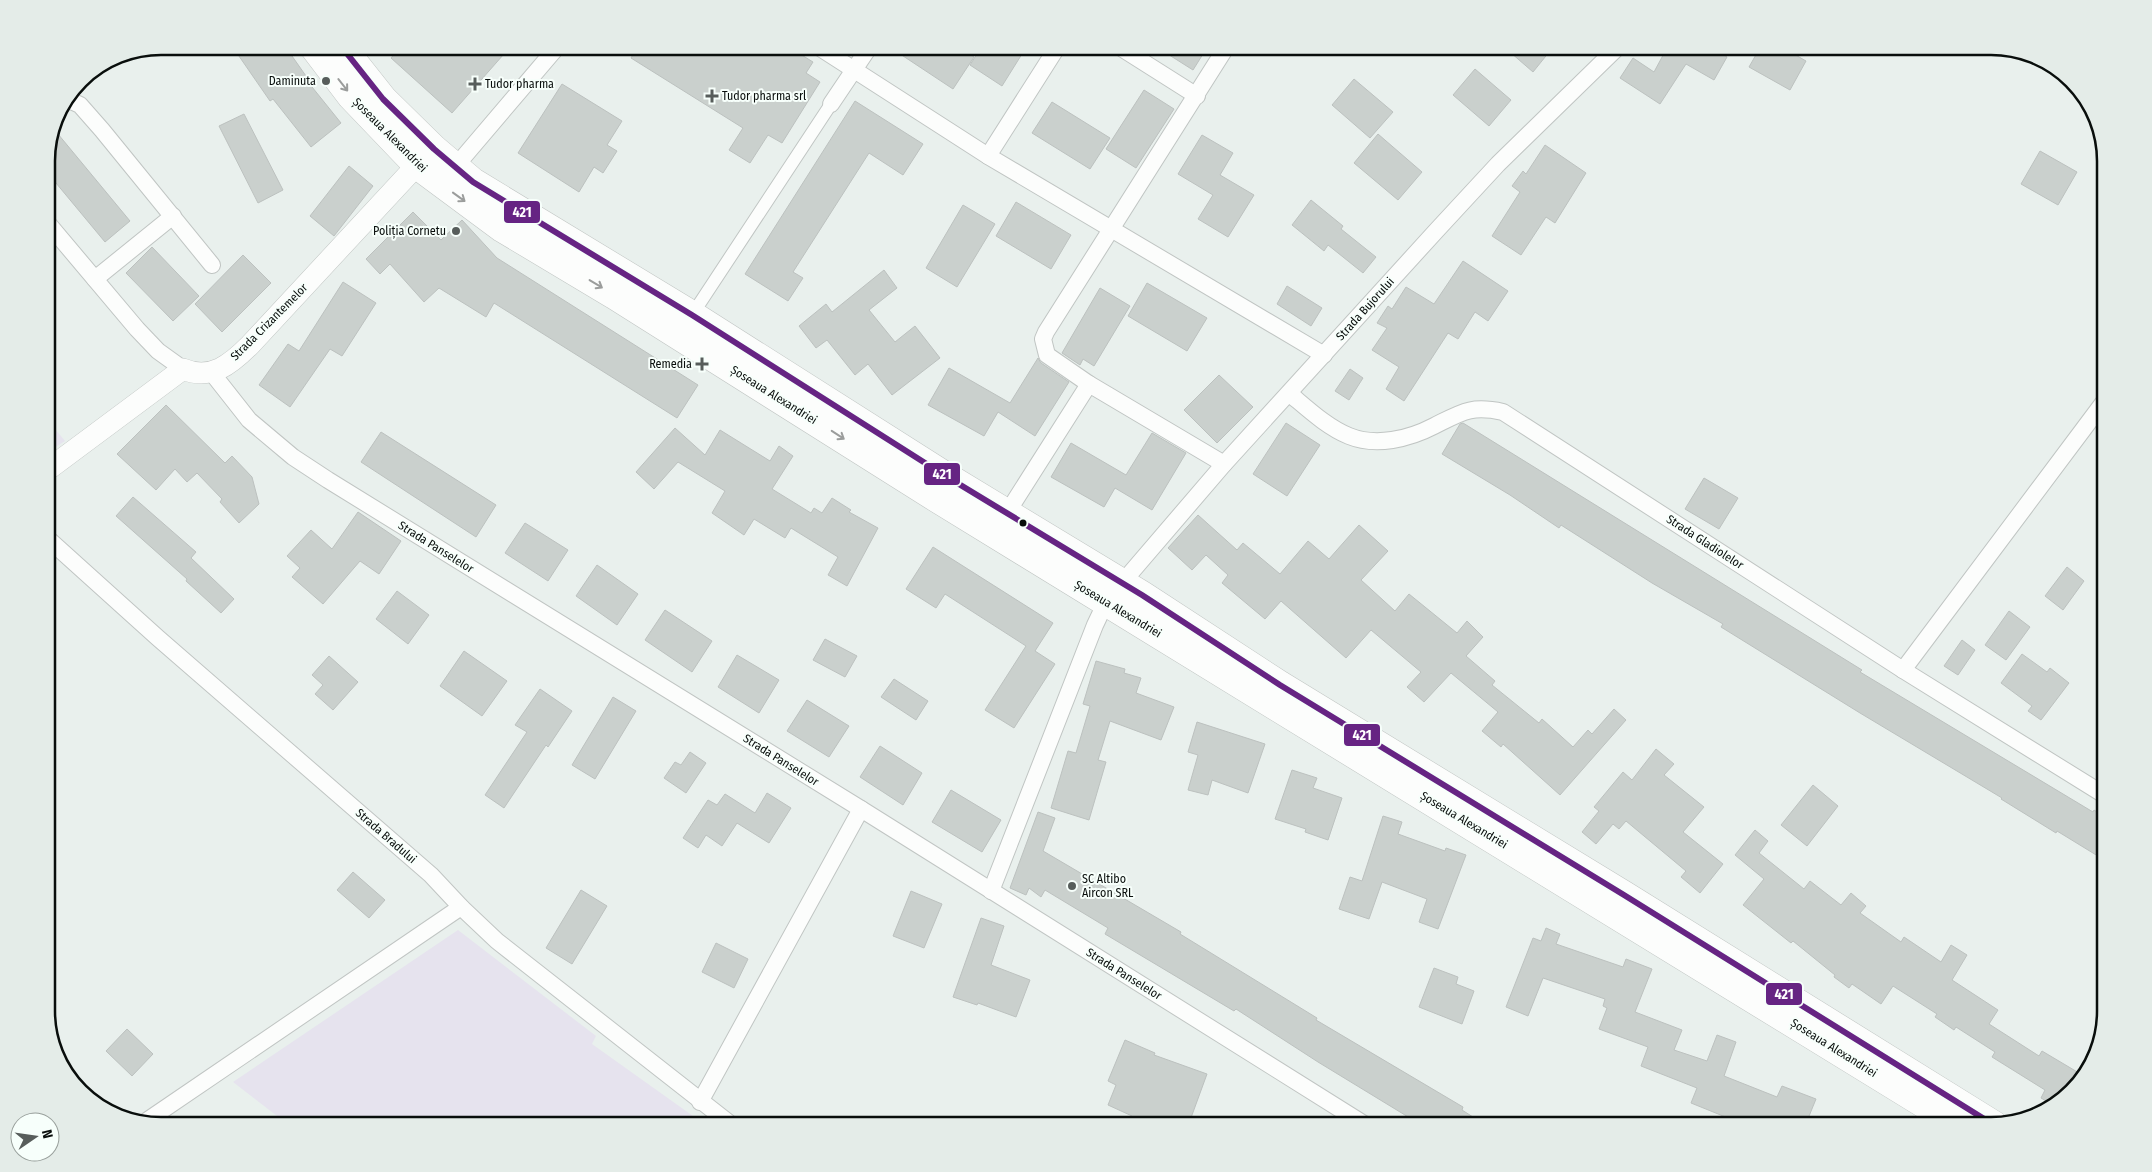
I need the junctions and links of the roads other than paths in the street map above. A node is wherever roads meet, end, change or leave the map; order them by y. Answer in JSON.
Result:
{"nodes":[{"id":1,"x":320,"y":55,"type":"edge"},
{"id":2,"x":348,"y":55,"type":"edge"},
{"id":3,"x":550,"y":55,"type":"edge"},
{"id":4,"x":831,"y":55,"type":"edge"},
{"id":5,"x":864,"y":55,"type":"edge"},
{"id":6,"x":1052,"y":55,"type":"edge"},
{"id":7,"x":1132,"y":55,"type":"edge"},
{"id":8,"x":1221,"y":55,"type":"edge"},
{"id":9,"x":1610,"y":55,"type":"edge"},
{"id":10,"x":854,"y":70,"type":"junction"},
{"id":11,"x":1196,"y":96,"type":"junction"},
{"id":12,"x":73,"y":102,"type":"edge"},
{"id":13,"x":831,"y":104,"type":"joint"},
{"id":14,"x":988,"y":156,"type":"junction"},
{"id":15,"x":417,"y":165,"type":"junction"},
{"id":16,"x":455,"y":167,"type":"junction"},
{"id":17,"x":173,"y":216,"type":"junction"},
{"id":18,"x":1110,"y":228,"type":"junction"},
{"id":19,"x":55,"y":232,"type":"edge"},
{"id":20,"x":212,"y":265,"type":"dead end"},
{"id":21,"x":94,"y":279,"type":"junction"},
{"id":22,"x":692,"y":314,"type":"junction"},
{"id":23,"x":1324,"y":355,"type":"junction"},
{"id":24,"x":183,"y":369,"type":"junction"},
{"id":25,"x":212,"y":373,"type":"junction"},
{"id":26,"x":1090,"y":384,"type":"junction"},
{"id":27,"x":1290,"y":394,"type":"junction"},
{"id":28,"x":2097,"y":410,"type":"edge"},
{"id":29,"x":55,"y":464,"type":"edge"},
{"id":30,"x":1224,"y":464,"type":"junction"},
{"id":31,"x":1007,"y":513,"type":"junction"},
{"id":32,"x":55,"y":545,"type":"edge"},
{"id":33,"x":1114,"y":592,"type":"junction"},
{"id":34,"x":1903,"y":670,"type":"junction"},
{"id":35,"x":2097,"y":790,"type":"edge"},
{"id":36,"x":861,"y":809,"type":"junction"},
{"id":37,"x":991,"y":891,"type":"junction"},
{"id":38,"x":461,"y":907,"type":"junction"},
{"id":39,"x":700,"y":1102,"type":"junction"},
{"id":40,"x":153,"y":1116,"type":"edge"},
{"id":41,"x":721,"y":1117,"type":"edge"},
{"id":42,"x":1353,"y":1117,"type":"edge"},
{"id":43,"x":1946,"y":1117,"type":"edge"},
{"id":44,"x":1981,"y":1117,"type":"edge"}],
"edges":[{"from":1,"to":15,"type":"highway","name":"Șoseaua Alexandriei","one_way":true},
{"from":2,"to":16,"type":"highway","name":"Șoseaua Alexandriei"},
{"from":3,"to":16,"type":"street"},
{"from":4,"to":10,"type":"street"},
{"from":5,"to":10,"type":"street"},
{"from":6,"to":14,"type":"street"},
{"from":7,"to":11,"type":"street"},
{"from":8,"to":11,"type":"street"},
{"from":9,"to":23,"type":"street","name":"Strada Bujorului"},
{"from":10,"to":13,"type":"street"},
{"from":10,"to":14,"type":"street"},
{"from":11,"to":18,"type":"street"},
{"from":12,"to":17,"type":"street"},
{"from":13,"to":22,"type":"street"},
{"from":14,"to":18,"type":"street"},
{"from":15,"to":25,"type":"street","name":"Strada Crizantemelor"},
{"from":15,"to":33,"type":"highway","name":"Șoseaua Alexandriei","one_way":true},
{"from":16,"to":22,"type":"highway","name":"Șoseaua Alexandriei"},
{"from":17,"to":20,"type":"street"},
{"from":17,"to":21,"type":"street"},
{"from":18,"to":23,"type":"street"},
{"from":18,"to":26,"type":"street"},
{"from":19,"to":21,"type":"street"},
{"from":21,"to":24,"type":"street"},
{"from":22,"to":31,"type":"highway","name":"Șoseaua Alexandriei"},
{"from":23,"to":27,"type":"street","name":"Strada Bujorului"},
{"from":24,"to":25,"type":"street"},
{"from":24,"to":29,"type":"street"},
{"from":25,"to":36,"type":"street","name":"Strada Panselelor"},
{"from":26,"to":30,"type":"street"},
{"from":26,"to":31,"type":"street"},
{"from":27,"to":30,"type":"street","name":"Strada Bujorului"},
{"from":27,"to":34,"type":"street","name":"Strada Gladiolelor"},
{"from":28,"to":34,"type":"street"},
{"from":30,"to":33,"type":"street","name":"Strada Bujorului"},
{"from":31,"to":33,"type":"highway","name":"Șoseaua Alexandriei"},
{"from":32,"to":38,"type":"street","name":"Strada Bradului"},
{"from":33,"to":37,"type":"street","name":"Strada Bujorului"},
{"from":33,"to":43,"type":"highway","name":"Șoseaua Alexandriei"},
{"from":33,"to":44,"type":"highway","name":"Șoseaua Alexandriei"},
{"from":34,"to":35,"type":"street","name":"Strada Gladiolelor"},
{"from":36,"to":37,"type":"street","name":"Strada Panselelor"},
{"from":36,"to":39,"type":"street"},
{"from":37,"to":42,"type":"street","name":"Strada Panselelor"},
{"from":38,"to":39,"type":"street","name":"Strada Bradului"},
{"from":38,"to":40,"type":"street"},
{"from":39,"to":41,"type":"street","name":"Strada Bradului"}]}
